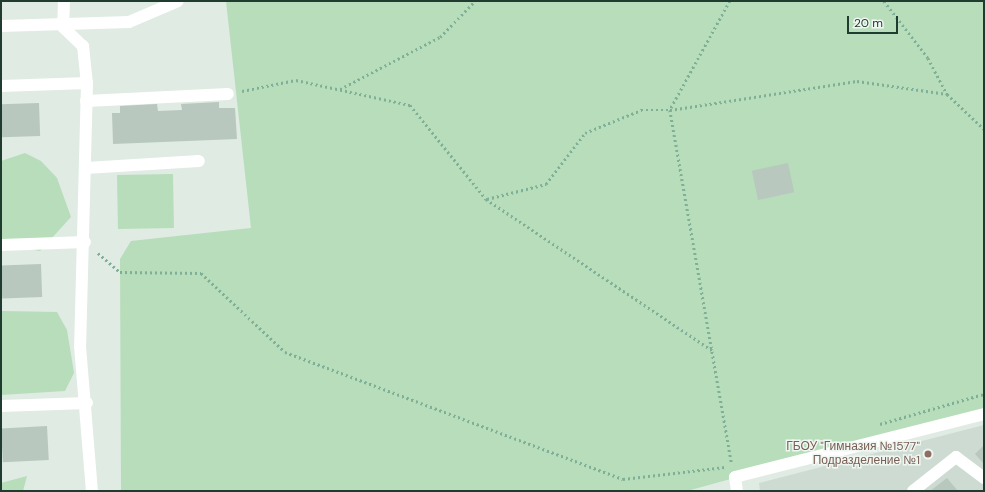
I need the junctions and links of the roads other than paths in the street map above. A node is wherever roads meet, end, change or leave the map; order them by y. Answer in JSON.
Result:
{"nodes":[{"id":1,"x":64,"y":1,"type":"edge"},
{"id":2,"x":178,"y":1,"type":"edge"},
{"id":3,"x":1,"y":26,"type":"edge"},
{"id":4,"x":62,"y":27,"type":"junction"},
{"id":5,"x":87,"y":83,"type":"junction"},
{"id":6,"x":1,"y":86,"type":"edge"},
{"id":7,"x":228,"y":94,"type":"road end"},
{"id":8,"x":86,"y":101,"type":"junction"},
{"id":9,"x":199,"y":161,"type":"dead end"},
{"id":10,"x":86,"y":168,"type":"junction"},
{"id":11,"x":85,"y":242,"type":"junction"},
{"id":12,"x":1,"y":245,"type":"edge"},
{"id":13,"x":87,"y":403,"type":"junction"},
{"id":14,"x":1,"y":406,"type":"edge"},
{"id":15,"x":984,"y":414,"type":"edge"},
{"id":16,"x":984,"y":478,"type":"edge"},
{"id":17,"x":92,"y":491,"type":"edge"},
{"id":18,"x":736,"y":491,"type":"edge"},
{"id":19,"x":913,"y":491,"type":"edge"}],
"edges":[{"from":1,"to":4,"type":"street"},
{"from":2,"to":4,"type":"street"},
{"from":3,"to":4,"type":"street"},
{"from":4,"to":5,"type":"street"},
{"from":5,"to":6,"type":"street"},
{"from":5,"to":8,"type":"street"},
{"from":7,"to":8,"type":"street"},
{"from":8,"to":10,"type":"street"},
{"from":9,"to":10,"type":"street"},
{"from":10,"to":11,"type":"street"},
{"from":11,"to":12,"type":"street"},
{"from":11,"to":13,"type":"street"},
{"from":13,"to":14,"type":"street"},
{"from":13,"to":17,"type":"street"},
{"from":15,"to":18,"type":"street"},
{"from":16,"to":19,"type":"street"}]}
